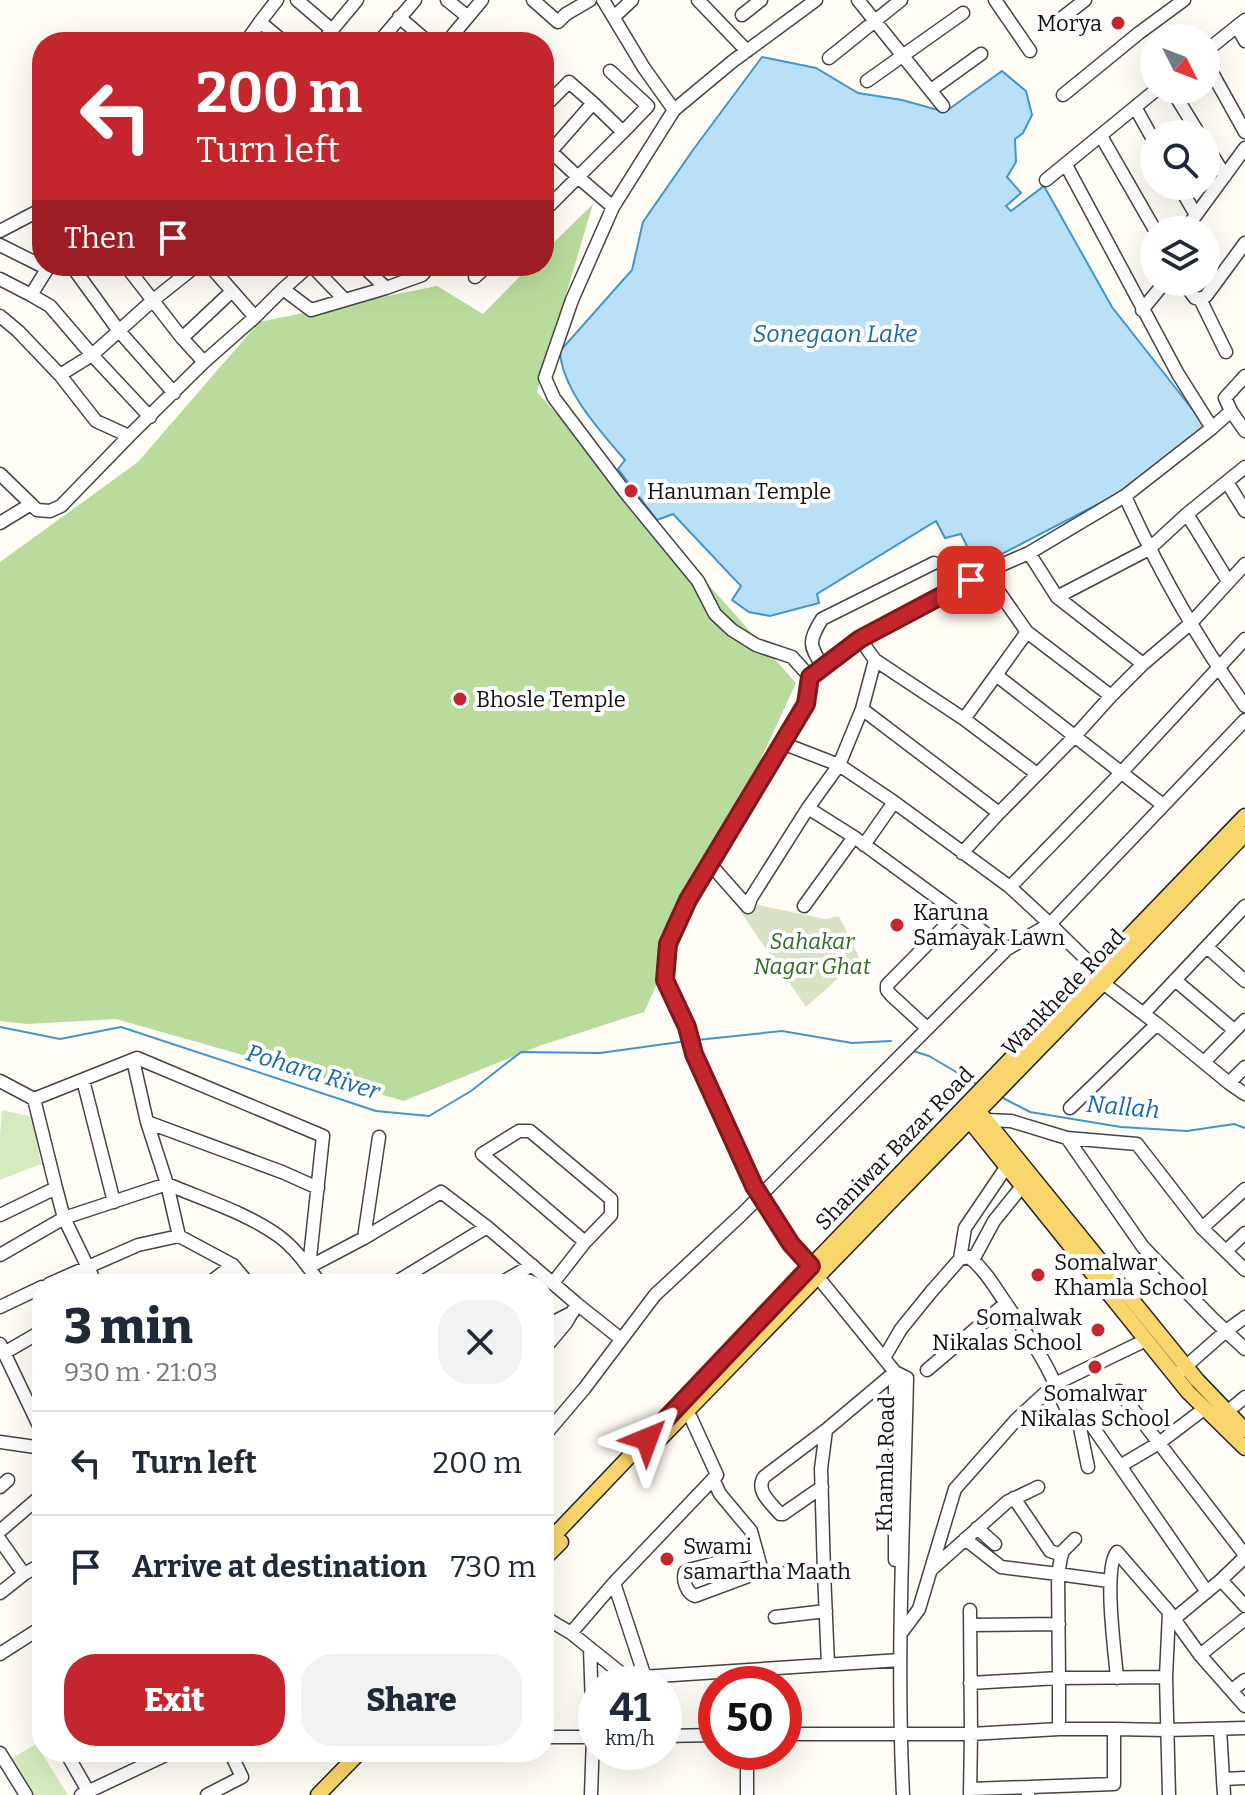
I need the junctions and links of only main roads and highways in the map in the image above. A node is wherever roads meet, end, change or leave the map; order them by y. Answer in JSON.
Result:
{"nodes":[{"id":1,"x":1245,"y":816,"type":"edge"},
{"id":2,"x":1245,"y":834,"type":"edge"},
{"id":3,"x":1100,"y":977,"type":"junction"},
{"id":4,"x":973,"y":1113,"type":"junction"},
{"id":5,"x":814,"y":1271,"type":"junction"},
{"id":6,"x":1180,"y":1371,"type":"junction"},
{"id":7,"x":1245,"y":1430,"type":"edge"},
{"id":8,"x":1245,"y":1448,"type":"edge"},
{"id":9,"x":554,"y":1536,"type":"edge"},
{"id":10,"x":554,"y":1549,"type":"edge"},
{"id":11,"x":338,"y":1762,"type":"edge"},
{"id":12,"x":350,"y":1762,"type":"edge"},
{"id":13,"x":307,"y":1795,"type":"edge"},
{"id":14,"x":318,"y":1795,"type":"edge"}],
"edges":[{"from":1,"to":3,"type":"main road"},
{"from":2,"to":3,"type":"main road","name":"Wankhede Road"},
{"from":3,"to":4,"type":"main road","name":"Wankhede Road"},
{"from":4,"to":5,"type":"main road","name":"Wankhede Road"},
{"from":4,"to":6,"type":"main road"},
{"from":4,"to":6,"type":"main road"},
{"from":5,"to":9,"type":"main road"},
{"from":5,"to":10,"type":"main road","name":"Wankhede Road"},
{"from":6,"to":7,"type":"main road"},
{"from":6,"to":8,"type":"main road"},
{"from":11,"to":13,"type":"main road"},
{"from":12,"to":14,"type":"main road"}]}
